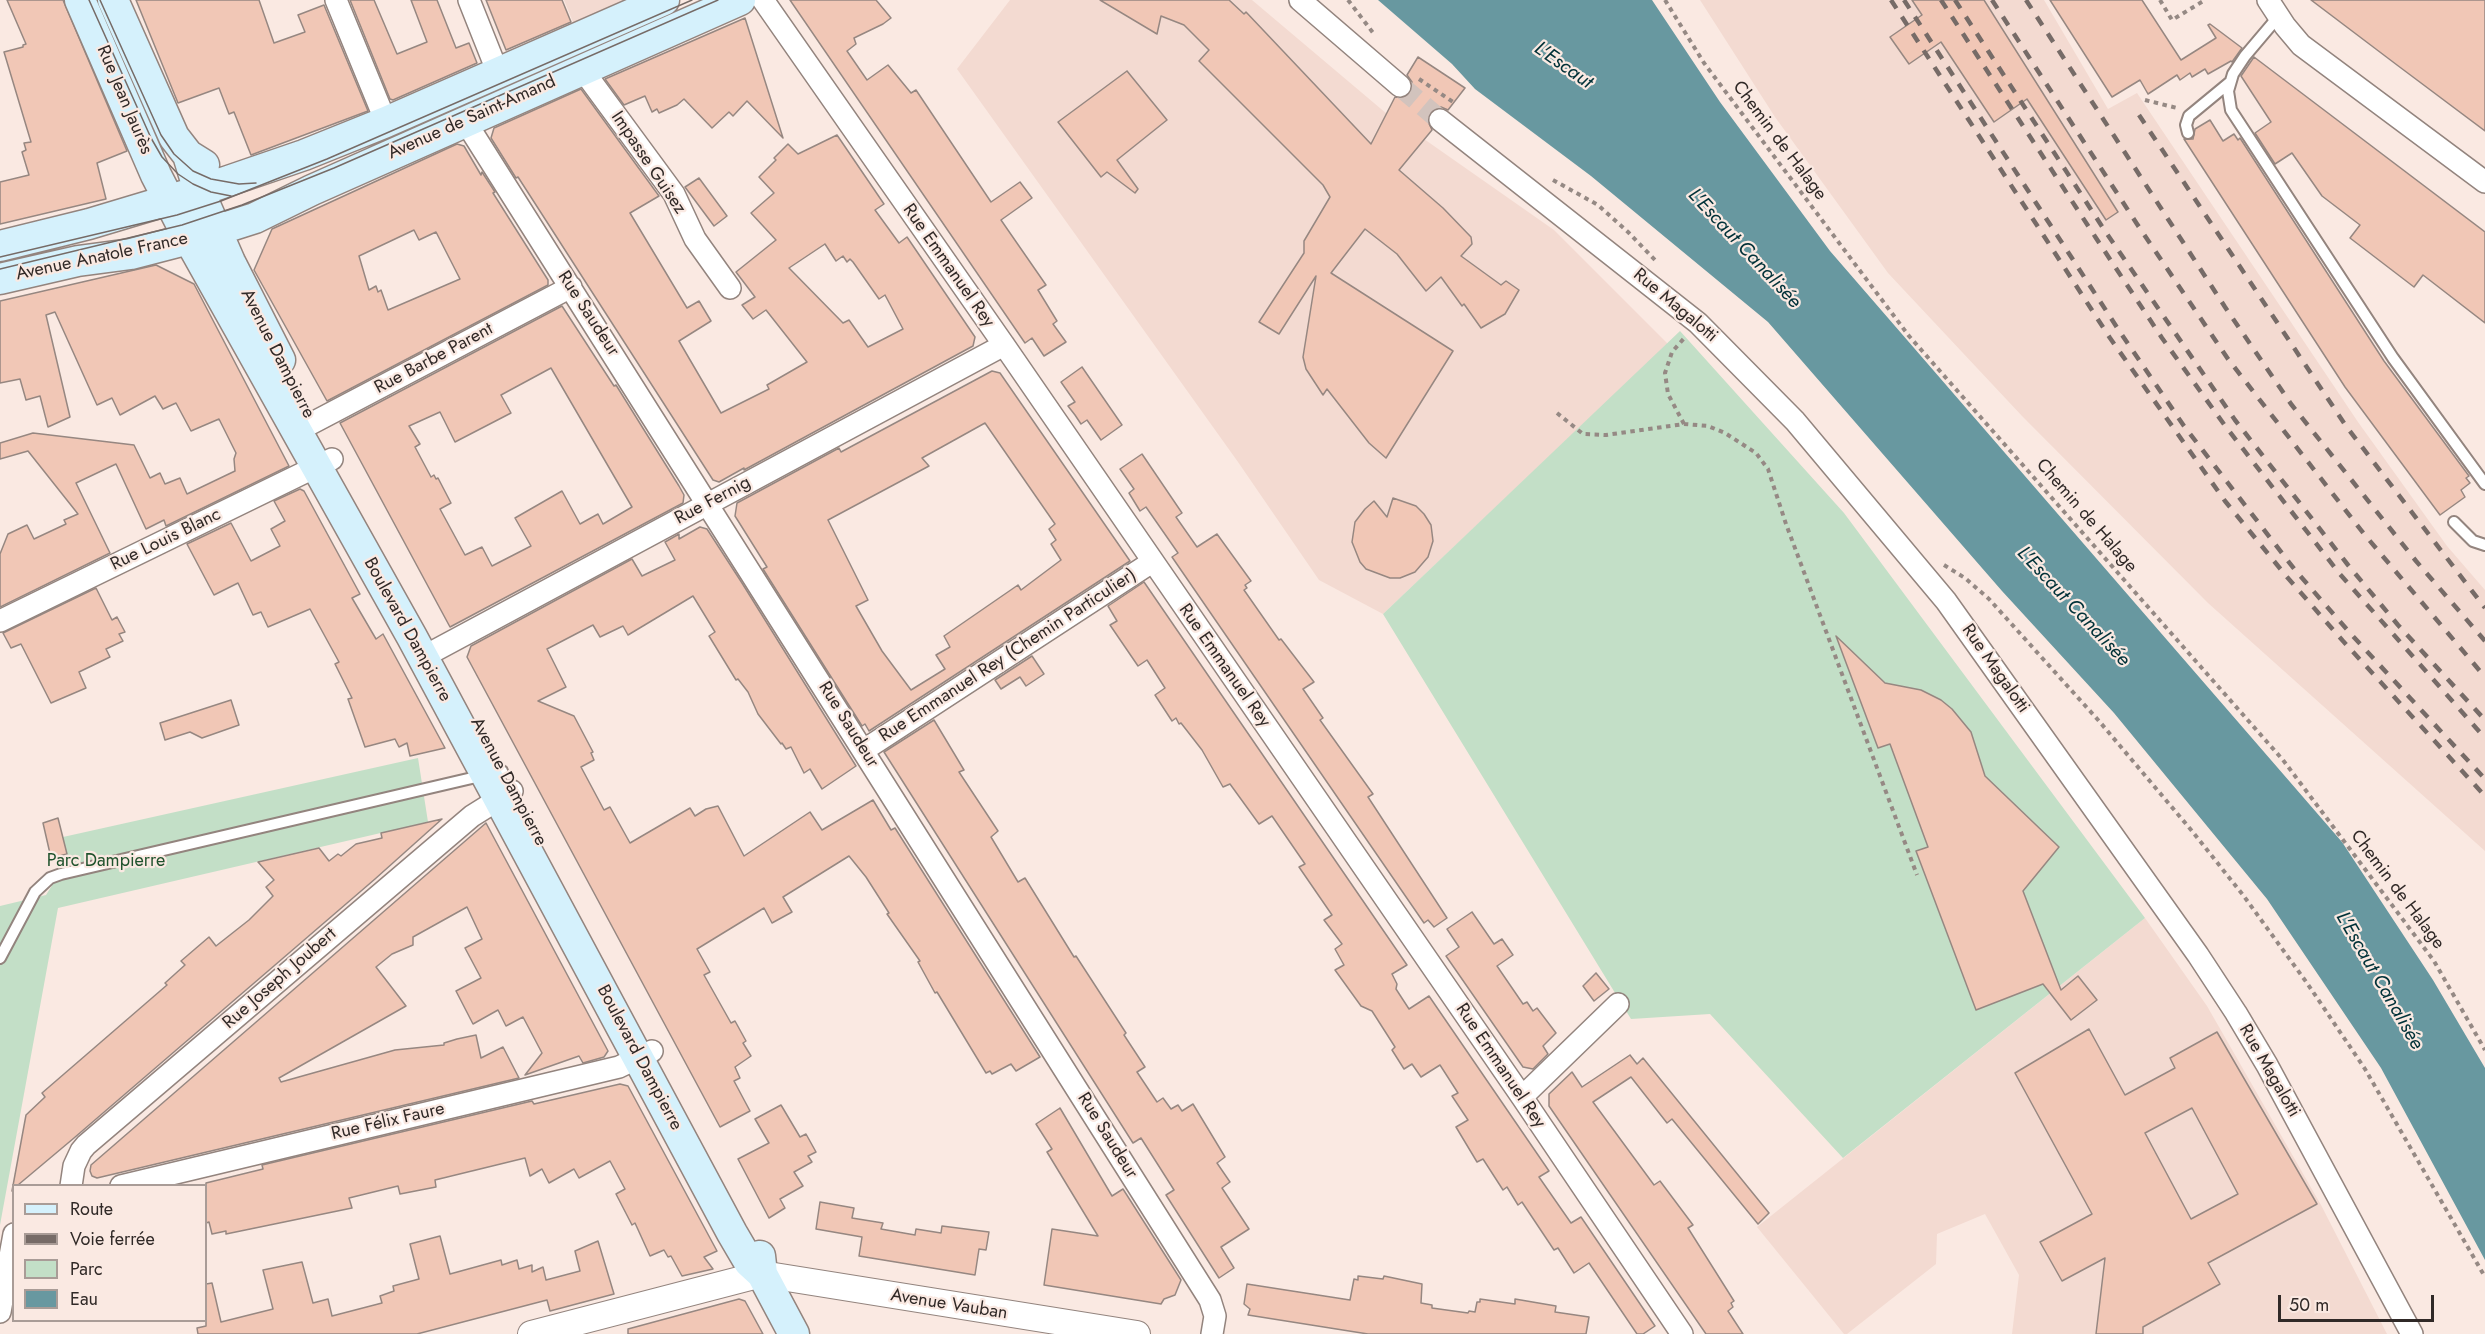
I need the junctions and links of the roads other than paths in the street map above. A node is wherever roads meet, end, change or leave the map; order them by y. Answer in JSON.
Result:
{"nodes":[{"id":1,"x":80,"y":0,"type":"edge"},
{"id":2,"x":113,"y":0,"type":"edge"},
{"id":3,"x":336,"y":0,"type":"edge"},
{"id":4,"x":469,"y":0,"type":"edge"},
{"id":5,"x":664,"y":0,"type":"edge"},
{"id":6,"x":740,"y":0,"type":"edge"},
{"id":7,"x":762,"y":0,"type":"edge"},
{"id":8,"x":1300,"y":0,"type":"edge"},
{"id":9,"x":2273,"y":9,"type":"edge"},
{"id":10,"x":582,"y":69,"type":"junction"},
{"id":11,"x":498,"y":73,"type":"junction"},
{"id":12,"x":2229,"y":83,"type":"junction"},
{"id":13,"x":1400,"y":86,"type":"tunnel mouth"},
{"id":14,"x":1440,"y":120,"type":"tunnel mouth"},
{"id":15,"x":465,"y":121,"type":"junction"},
{"id":16,"x":386,"y":122,"type":"junction"},
{"id":17,"x":2188,"y":133,"type":"dead end"},
{"id":18,"x":188,"y":155,"type":"junction"},
{"id":19,"x":149,"y":160,"type":"junction"},
{"id":20,"x":250,"y":172,"type":"junction"},
{"id":21,"x":2485,"y":182,"type":"edge"},
{"id":22,"x":184,"y":195,"type":"junction"},
{"id":23,"x":123,"y":212,"type":"junction"},
{"id":24,"x":203,"y":235,"type":"junction"},
{"id":25,"x":0,"y":246,"type":"edge"},
{"id":26,"x":0,"y":279,"type":"edge"},
{"id":27,"x":571,"y":287,"type":"junction"},
{"id":28,"x":730,"y":288,"type":"dead end"},
{"id":29,"x":1004,"y":345,"type":"junction"},
{"id":30,"x":305,"y":427,"type":"junction"},
{"id":31,"x":324,"y":463,"type":"junction"},
{"id":32,"x":2485,"y":484,"type":"edge"},
{"id":33,"x":709,"y":504,"type":"junction"},
{"id":34,"x":2454,"y":522,"type":"dead end"},
{"id":35,"x":2485,"y":545,"type":"edge"},
{"id":36,"x":1152,"y":562,"type":"junction"},
{"id":37,"x":0,"y":621,"type":"edge"},
{"id":38,"x":430,"y":654,"type":"junction"},
{"id":39,"x":864,"y":750,"type":"junction"},
{"id":40,"x":500,"y":783,"type":"junction"},
{"id":41,"x":0,"y":958,"type":"edge"},
{"id":42,"x":1618,"y":1004,"type":"dead end"},
{"id":43,"x":646,"y":1054,"type":"junction"},
{"id":44,"x":1522,"y":1097,"type":"junction"},
{"id":45,"x":71,"y":1184,"type":"edge"},
{"id":46,"x":125,"y":1184,"type":"edge"},
{"id":47,"x":12,"y":1245,"type":"edge"},
{"id":48,"x":762,"y":1274,"type":"junction"},
{"id":49,"x":0,"y":1312,"type":"edge"},
{"id":50,"x":531,"y":1334,"type":"edge"},
{"id":51,"x":794,"y":1334,"type":"edge"},
{"id":52,"x":1137,"y":1334,"type":"edge"},
{"id":53,"x":1212,"y":1334,"type":"edge"},
{"id":54,"x":1682,"y":1334,"type":"edge"},
{"id":55,"x":2412,"y":1334,"type":"edge"}],
"edges":[{"from":1,"to":19,"type":"main road","name":"Rue Jean Jaurès"},
{"from":2,"to":18,"type":"main road"},
{"from":3,"to":16,"type":"street"},
{"from":4,"to":11,"type":"street"},
{"from":5,"to":11,"type":"main road","name":"Avenue de Saint-Amand"},
{"from":6,"to":10,"type":"main road","name":"Avenue de Saint-Amand"},
{"from":7,"to":29,"type":"street","name":"Rue Emmanuel Rey"},
{"from":8,"to":13,"type":"street"},
{"from":9,"to":12,"type":"lane"},
{"from":9,"to":21,"type":"street"},
{"from":10,"to":15,"type":"main road","name":"Avenue de Saint-Amand"},
{"from":10,"to":28,"type":"street","name":"Impasse Guisez"},
{"from":11,"to":16,"type":"main road","name":"Avenue de Saint-Amand"},
{"from":12,"to":17,"type":"lane"},
{"from":12,"to":32,"type":"lane"},
{"from":14,"to":55,"type":"street","name":"Rue Magalotti"},
{"from":15,"to":24,"type":"main road","name":"Avenue de Saint-Amand"},
{"from":15,"to":27,"type":"street","name":"Rue Saudeur"},
{"from":16,"to":20,"type":"main road","name":"Avenue de Saint-Amand"},
{"from":18,"to":20,"type":"main road"},
{"from":18,"to":22,"type":"main road"},
{"from":19,"to":22,"type":"main road","name":"Rue Jean Jaurès"},
{"from":19,"to":23,"type":"main road"},
{"from":20,"to":22,"type":"main road","name":"Avenue de Saint-Amand"},
{"from":22,"to":23,"type":"main road","name":"Avenue Anatole France"},
{"from":22,"to":24,"type":"main road","name":"Avenue Dampierre"},
{"from":23,"to":25,"type":"main road","name":"Avenue Anatole France"},
{"from":24,"to":26,"type":"main road","name":"Avenue Anatole France"},
{"from":24,"to":30,"type":"main road","name":"Avenue Dampierre"},
{"from":27,"to":30,"type":"street","name":"Rue Barbe Parent"},
{"from":27,"to":33,"type":"street","name":"Rue Saudeur"},
{"from":29,"to":33,"type":"street","name":"Rue Fernig"},
{"from":29,"to":36,"type":"street","name":"Rue Emmanuel Rey"},
{"from":30,"to":31,"type":"main road","name":"Boulevard Dampierre"},
{"from":31,"to":37,"type":"street","name":"Rue Louis Blanc"},
{"from":31,"to":38,"type":"main road","name":"Boulevard Dampierre"},
{"from":33,"to":38,"type":"street","name":"Rue Fernig"},
{"from":33,"to":39,"type":"street","name":"Rue Saudeur"},
{"from":34,"to":35,"type":"lane"},
{"from":36,"to":39,"type":"street","name":"Rue Emmanuel Rey (Chemin Particulier)"},
{"from":36,"to":44,"type":"street","name":"Rue Emmanuel Rey"},
{"from":38,"to":40,"type":"main road","name":"Boulevard Dampierre"},
{"from":39,"to":53,"type":"street","name":"Rue Saudeur"},
{"from":40,"to":41,"type":"lane"},
{"from":40,"to":43,"type":"main road","name":"Boulevard Dampierre"},
{"from":40,"to":45,"type":"street","name":"Rue Joseph Joubert"},
{"from":42,"to":44,"type":"street"},
{"from":43,"to":46,"type":"street","name":"Rue Félix Faure"},
{"from":43,"to":48,"type":"main road","name":"Boulevard Dampierre"},
{"from":44,"to":54,"type":"street","name":"Rue Emmanuel Rey"},
{"from":47,"to":49,"type":"street"},
{"from":48,"to":50,"type":"street"},
{"from":48,"to":51,"type":"main road"},
{"from":48,"to":52,"type":"street","name":"Avenue Vauban"}]}
